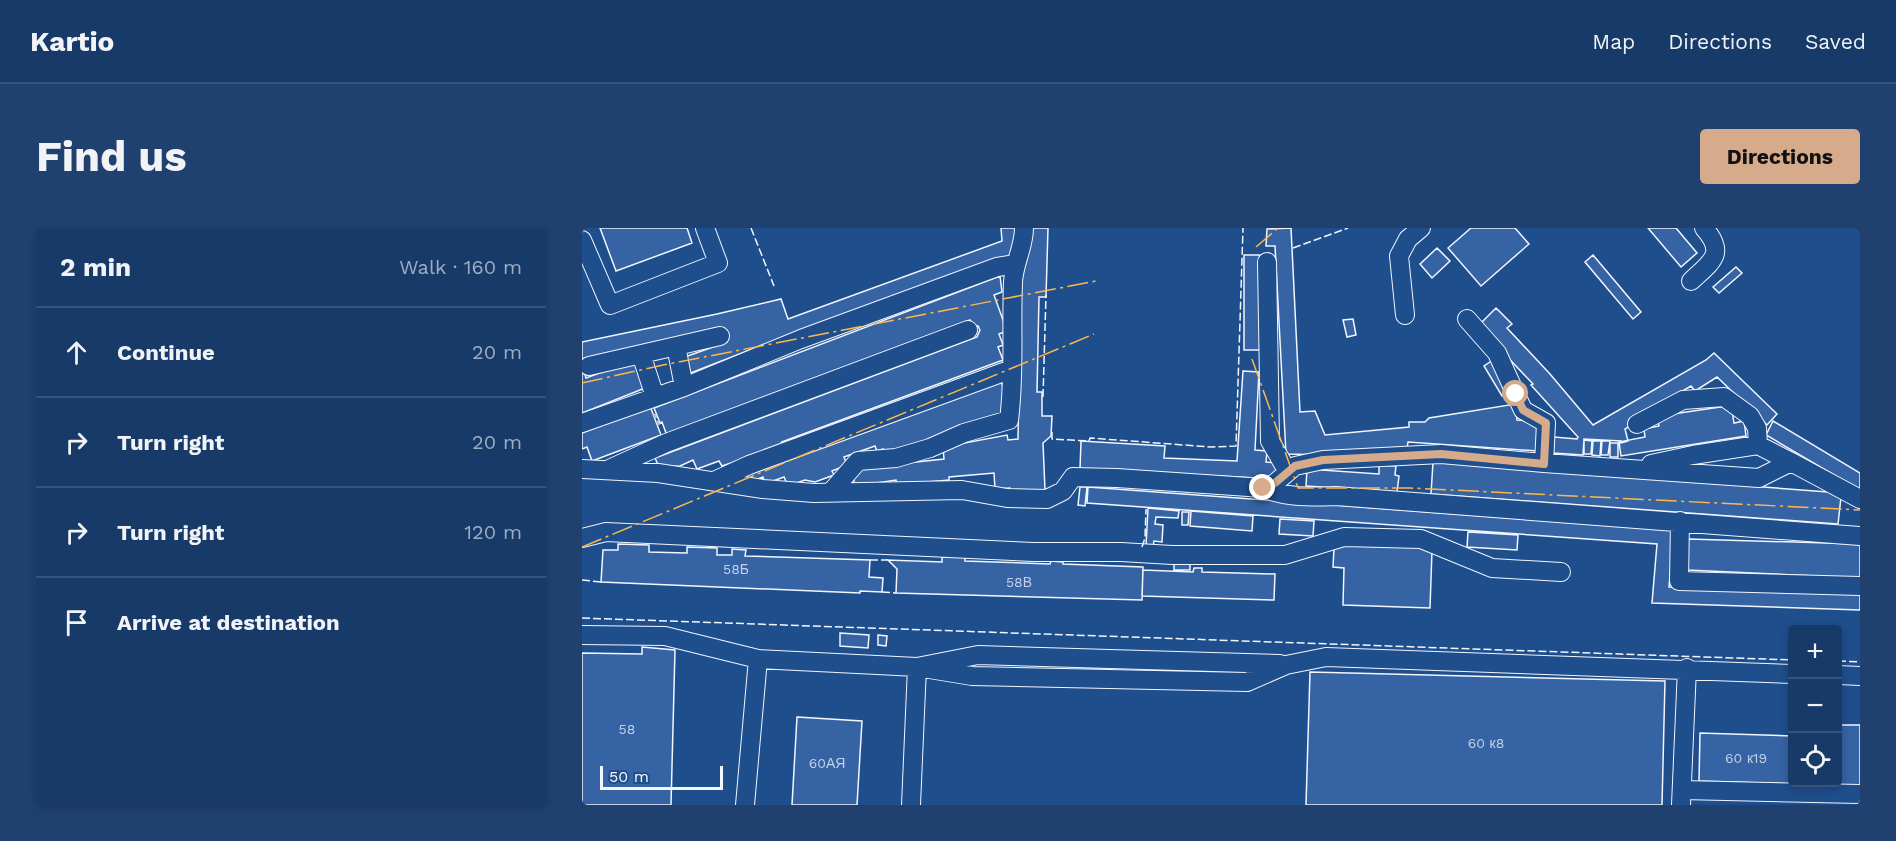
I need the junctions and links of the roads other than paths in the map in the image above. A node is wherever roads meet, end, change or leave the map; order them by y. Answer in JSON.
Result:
{"nodes":[{"id":1,"x":705,"y":228,"type":"edge"},
{"id":2,"x":1024,"y":228,"type":"edge"},
{"id":3,"x":1421,"y":228,"type":"edge"},
{"id":4,"x":1704,"y":228,"type":"edge"},
{"id":5,"x":582,"y":240,"type":"edge"},
{"id":6,"x":1267,"y":262,"type":"dead end"},
{"id":7,"x":1016,"y":264,"type":"junction"},
{"id":8,"x":1691,"y":280,"type":"dead end"},
{"id":9,"x":1405,"y":315,"type":"dead end"},
{"id":10,"x":1467,"y":319,"type":"dead end"},
{"id":11,"x":968,"y":330,"type":"dead end"},
{"id":12,"x":720,"y":336,"type":"dead end"},
{"id":13,"x":676,"y":346,"type":"junction"},
{"id":14,"x":641,"y":354,"type":"junction"},
{"id":15,"x":589,"y":366,"type":"dead end"},
{"id":16,"x":1012,"y":369,"type":"junction"},
{"id":17,"x":684,"y":387,"type":"junction"},
{"id":18,"x":652,"y":398,"type":"junction"},
{"id":19,"x":582,"y":423,"type":"edge"},
{"id":20,"x":1637,"y":424,"type":"dead end"},
{"id":21,"x":1758,"y":445,"type":"junction"},
{"id":22,"x":1791,"y":462,"type":"junction"},
{"id":23,"x":1544,"y":464,"type":"junction"},
{"id":24,"x":582,"y":469,"type":"edge"},
{"id":25,"x":1628,"y":469,"type":"junction"},
{"id":26,"x":606,"y":471,"type":"junction"},
{"id":27,"x":1288,"y":472,"type":"junction"},
{"id":28,"x":714,"y":482,"type":"junction"},
{"id":29,"x":1263,"y":488,"type":"junction"},
{"id":30,"x":830,"y":493,"type":"junction"},
{"id":31,"x":1860,"y":500,"type":"edge"},
{"id":32,"x":1680,"y":521,"type":"junction"},
{"id":33,"x":1860,"y":536,"type":"edge"},
{"id":34,"x":582,"y":538,"type":"edge"},
{"id":35,"x":1561,"y":572,"type":"dead end"},
{"id":36,"x":1860,"y":586,"type":"edge"},
{"id":37,"x":582,"y":635,"type":"edge"},
{"id":38,"x":758,"y":659,"type":"junction"},
{"id":39,"x":917,"y":667,"type":"junction"},
{"id":40,"x":1687,"y":668,"type":"junction"},
{"id":41,"x":1788,"y":674,"type":"edge"},
{"id":42,"x":1842,"y":675,"type":"edge"},
{"id":43,"x":1860,"y":676,"type":"edge"},
{"id":44,"x":1860,"y":794,"type":"edge"},
{"id":45,"x":1681,"y":797,"type":"edge"},
{"id":46,"x":745,"y":805,"type":"edge"},
{"id":47,"x":911,"y":805,"type":"edge"}],
"edges":[{"from":1,"to":5,"type":"lane"},
{"from":2,"to":7,"type":"lane"},
{"from":3,"to":9,"type":"lane"},
{"from":4,"to":8,"type":"lane"},
{"from":6,"to":27,"type":"lane"},
{"from":7,"to":16,"type":"lane"},
{"from":7,"to":17,"type":"lane"},
{"from":10,"to":23,"type":"lane"},
{"from":11,"to":26,"type":"lane"},
{"from":12,"to":13,"type":"lane"},
{"from":13,"to":14,"type":"lane"},
{"from":13,"to":17,"type":"lane"},
{"from":14,"to":15,"type":"lane"},
{"from":14,"to":18,"type":"lane"},
{"from":16,"to":28,"type":"lane"},
{"from":16,"to":30,"type":"lane"},
{"from":17,"to":18,"type":"lane"},
{"from":18,"to":19,"type":"lane"},
{"from":20,"to":21,"type":"lane"},
{"from":21,"to":22,"type":"lane"},
{"from":21,"to":25,"type":"lane"},
{"from":22,"to":25,"type":"lane"},
{"from":22,"to":31,"type":"lane"},
{"from":23,"to":25,"type":"lane"},
{"from":23,"to":27,"type":"lane"},
{"from":24,"to":26,"type":"lane"},
{"from":26,"to":28,"type":"lane"},
{"from":27,"to":29,"type":"lane"},
{"from":28,"to":30,"type":"lane"},
{"from":29,"to":30,"type":"lane"},
{"from":29,"to":32,"type":"lane"},
{"from":32,"to":33,"type":"lane"},
{"from":32,"to":36,"type":"lane"},
{"from":34,"to":35,"type":"lane"},
{"from":37,"to":38,"type":"lane"},
{"from":38,"to":39,"type":"lane"},
{"from":38,"to":46,"type":"lane"},
{"from":39,"to":40,"type":"lane"},
{"from":39,"to":47,"type":"lane"},
{"from":40,"to":41,"type":"lane"},
{"from":40,"to":45,"type":"lane"},
{"from":42,"to":43,"type":"lane"},
{"from":44,"to":45,"type":"lane"}]}
